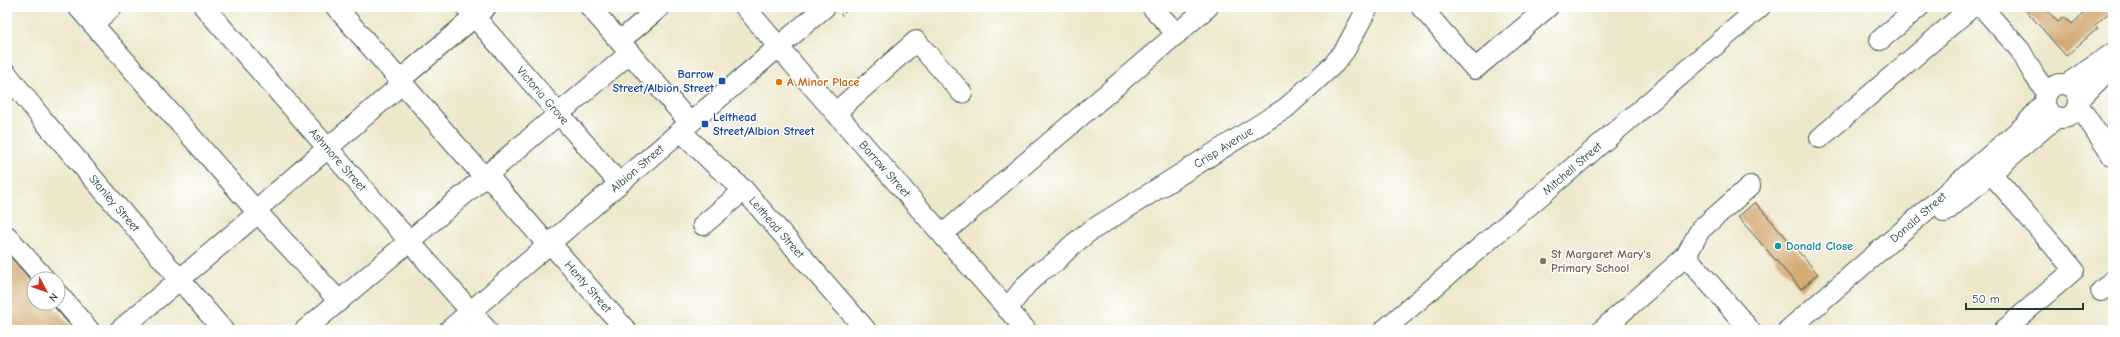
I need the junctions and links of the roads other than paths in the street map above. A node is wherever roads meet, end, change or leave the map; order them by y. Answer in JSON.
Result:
{"nodes":[{"id":1,"x":78,"y":7,"type":"edge"},
{"id":2,"x":112,"y":7,"type":"edge"},
{"id":3,"x":204,"y":7,"type":"edge"},
{"id":4,"x":336,"y":7,"type":"edge"},
{"id":5,"x":590,"y":7,"type":"edge"},
{"id":6,"x":660,"y":7,"type":"edge"},
{"id":7,"x":745,"y":7,"type":"edge"},
{"id":8,"x":825,"y":7,"type":"edge"},
{"id":9,"x":1152,"y":7,"type":"edge"},
{"id":10,"x":1208,"y":7,"type":"edge"},
{"id":11,"x":1368,"y":7,"type":"edge"},
{"id":12,"x":1421,"y":7,"type":"edge"},
{"id":13,"x":1546,"y":7,"type":"edge"},
{"id":14,"x":1760,"y":7,"type":"edge"},
{"id":15,"x":1919,"y":7,"type":"edge"},
{"id":16,"x":1972,"y":7,"type":"edge"},
{"id":17,"x":1982,"y":7,"type":"edge"},
{"id":18,"x":476,"y":10,"type":"edge"},
{"id":19,"x":93,"y":24,"type":"junction"},
{"id":20,"x":1177,"y":34,"type":"junction"},
{"id":21,"x":1880,"y":40,"type":"dead end"},
{"id":22,"x":625,"y":47,"type":"junction"},
{"id":23,"x":784,"y":53,"type":"junction"},
{"id":24,"x":2113,"y":53,"type":"edge"},
{"id":25,"x":2113,"y":65,"type":"edge"},
{"id":26,"x":10,"y":78,"type":"edge"},
{"id":27,"x":402,"y":82,"type":"junction"},
{"id":28,"x":962,"y":93,"type":"dead end"},
{"id":29,"x":2063,"y":100,"type":"junction"},
{"id":30,"x":836,"y":112,"type":"junction"},
{"id":31,"x":559,"y":114,"type":"junction"},
{"id":32,"x":686,"y":127,"type":"junction"},
{"id":33,"x":1820,"y":138,"type":"dead end"},
{"id":34,"x":328,"y":149,"type":"junction"},
{"id":35,"x":2112,"y":156,"type":"edge"},
{"id":36,"x":1991,"y":172,"type":"junction"},
{"id":37,"x":486,"y":176,"type":"junction"},
{"id":38,"x":619,"y":184,"type":"junction"},
{"id":39,"x":1750,"y":186,"type":"dead end"},
{"id":40,"x":744,"y":190,"type":"junction"},
{"id":41,"x":257,"y":212,"type":"junction"},
{"id":42,"x":703,"y":225,"type":"dead end"},
{"id":43,"x":943,"y":234,"type":"junction"},
{"id":44,"x":7,"y":236,"type":"edge"},
{"id":45,"x":409,"y":242,"type":"junction"},
{"id":46,"x":549,"y":244,"type":"junction"},
{"id":47,"x":1686,"y":256,"type":"junction"},
{"id":48,"x":38,"y":271,"type":"edge"},
{"id":49,"x":180,"y":279,"type":"junction"},
{"id":50,"x":339,"y":301,"type":"junction"},
{"id":51,"x":66,"y":303,"type":"edge"},
{"id":52,"x":471,"y":312,"type":"junction"},
{"id":53,"x":1016,"y":320,"type":"edge"},
{"id":54,"x":89,"y":330,"type":"edge"},
{"id":55,"x":120,"y":330,"type":"edge"},
{"id":56,"x":223,"y":330,"type":"edge"},
{"id":57,"x":304,"y":330,"type":"edge"},
{"id":58,"x":449,"y":330,"type":"edge"},
{"id":59,"x":487,"y":330,"type":"edge"},
{"id":60,"x":626,"y":330,"type":"edge"},
{"id":61,"x":866,"y":330,"type":"edge"},
{"id":62,"x":1384,"y":330,"type":"edge"},
{"id":63,"x":1602,"y":330,"type":"edge"},
{"id":64,"x":1750,"y":330,"type":"edge"},
{"id":65,"x":1788,"y":330,"type":"edge"},
{"id":66,"x":1807,"y":330,"type":"edge"},
{"id":67,"x":2004,"y":330,"type":"edge"}],
"edges":[{"from":1,"to":19,"type":"street"},
{"from":2,"to":19,"type":"street"},
{"from":3,"to":34,"type":"street","name":"Ashmore Street"},
{"from":4,"to":27,"type":"street","name":"Henty Street"},
{"from":5,"to":22,"type":"street","name":"Leithead Street"},
{"from":6,"to":22,"type":"street"},
{"from":7,"to":23,"type":"street","name":"Barrow Street"},
{"from":8,"to":23,"type":"street","name":"Albion Street"},
{"from":9,"to":20,"type":"street"},
{"from":10,"to":20,"type":"street"},
{"from":11,"to":53,"type":"street","name":"Crisp Avenue"},
{"from":12,"to":13,"type":"street"},
{"from":14,"to":62,"type":"street","name":"Mitchell Street"},
{"from":15,"to":21,"type":"street"},
{"from":16,"to":33,"type":"street"},
{"from":17,"to":29,"type":"street"},
{"from":18,"to":27,"type":"street"},
{"from":18,"to":31,"type":"street","name":"Victoria Grove"},
{"from":19,"to":41,"type":"street"},
{"from":20,"to":43,"type":"street"},
{"from":22,"to":31,"type":"street"},
{"from":22,"to":32,"type":"street","name":"Leithead Street"},
{"from":23,"to":30,"type":"street","name":"Barrow Street"},
{"from":23,"to":32,"type":"street","name":"Albion Street"},
{"from":24,"to":29,"type":"street","name":"Donald Street"},
{"from":25,"to":29,"type":"street","name":"Donald Street"},
{"from":26,"to":49,"type":"street","name":"Stanley Street"},
{"from":27,"to":34,"type":"street"},
{"from":27,"to":37,"type":"street","name":"Henty Street"},
{"from":28,"to":30,"type":"street"},
{"from":29,"to":35,"type":"street"},
{"from":29,"to":36,"type":"street","name":"Donald Street"},
{"from":29,"to":65,"type":"street","name":"Donald Street"},
{"from":30,"to":43,"type":"street","name":"Barrow Street"},
{"from":31,"to":37,"type":"street"},
{"from":31,"to":38,"type":"street","name":"Victoria Grove"},
{"from":32,"to":38,"type":"street","name":"Albion Street"},
{"from":32,"to":40,"type":"street","name":"Leithead Street"},
{"from":34,"to":41,"type":"street"},
{"from":34,"to":45,"type":"street","name":"Ashmore Street"},
{"from":36,"to":66,"type":"street","name":"Donald Street"},
{"from":36,"to":67,"type":"street"},
{"from":37,"to":45,"type":"street"},
{"from":37,"to":46,"type":"street","name":"Henty Street"},
{"from":38,"to":46,"type":"street","name":"Albion Street"},
{"from":39,"to":47,"type":"street"},
{"from":40,"to":42,"type":"street"},
{"from":40,"to":61,"type":"street","name":"Leithead Street"},
{"from":41,"to":49,"type":"street"},
{"from":41,"to":50,"type":"street"},
{"from":43,"to":53,"type":"street","name":"Barrow Street"},
{"from":44,"to":48,"type":"street"},
{"from":45,"to":50,"type":"street"},
{"from":45,"to":52,"type":"street","name":"Ashmore Street"},
{"from":46,"to":52,"type":"street","name":"Albion Street"},
{"from":46,"to":60,"type":"street","name":"Henty Street"},
{"from":47,"to":63,"type":"street"},
{"from":47,"to":64,"type":"street"},
{"from":49,"to":55,"type":"street"},
{"from":49,"to":56,"type":"street","name":"Stanley Street"},
{"from":50,"to":57,"type":"street"},
{"from":51,"to":54,"type":"street"},
{"from":52,"to":58,"type":"street","name":"Albion Street"},
{"from":52,"to":59,"type":"street","name":"Ashmore Street"}]}
